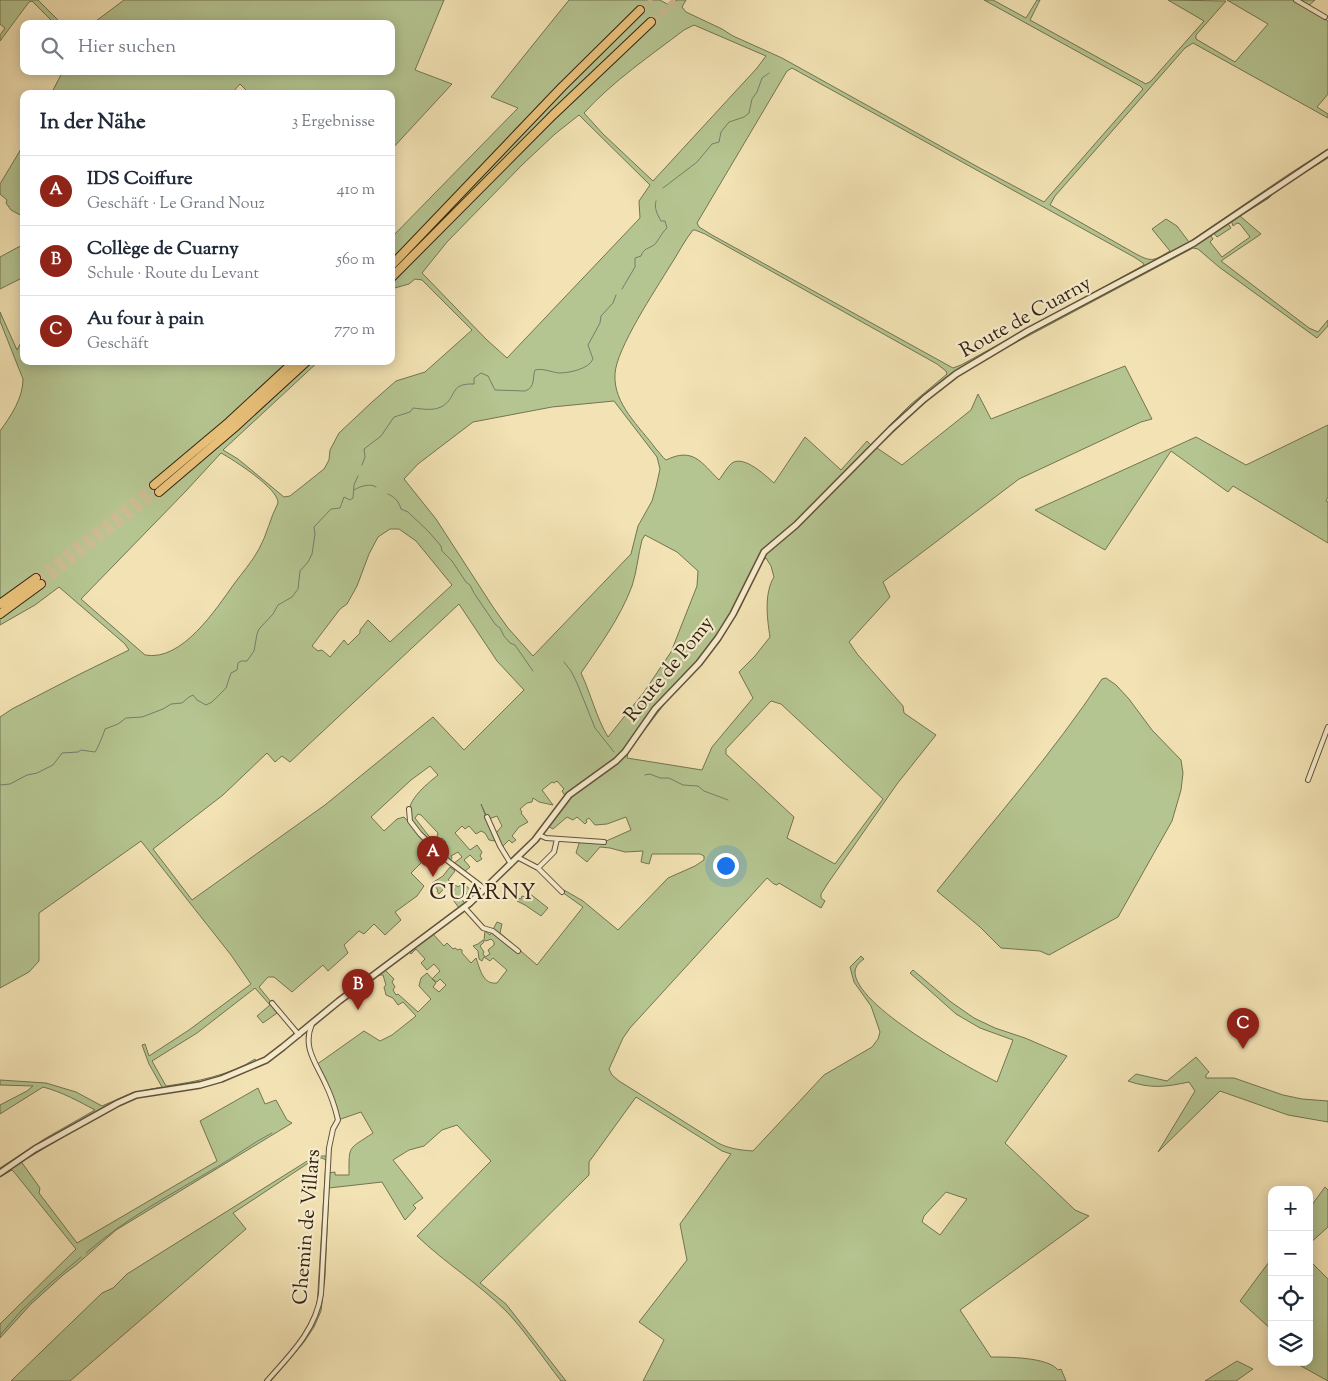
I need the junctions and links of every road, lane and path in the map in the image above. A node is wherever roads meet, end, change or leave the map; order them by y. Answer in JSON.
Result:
{"nodes":[{"id":1,"x":1296,"y":0,"type":"edge"},
{"id":2,"x":640,"y":10,"type":"tunnel mouth"},
{"id":3,"x":1325,"y":17,"type":"dead end"},
{"id":4,"x":652,"y":22,"type":"tunnel mouth"},
{"id":5,"x":1328,"y":153,"type":"edge"},
{"id":6,"x":395,"y":262,"type":"edge"},
{"id":7,"x":395,"y":274,"type":"edge"},
{"id":8,"x":290,"y":365,"type":"edge"},
{"id":9,"x":303,"y":365,"type":"edge"},
{"id":10,"x":769,"y":548,"type":"joint"},
{"id":11,"x":0,"y":604,"type":"edge"},
{"id":12,"x":0,"y":614,"type":"edge"},
{"id":13,"x":1328,"y":727,"type":"edge"},
{"id":14,"x":1308,"y":780,"type":"dead end"},
{"id":15,"x":409,"y":810,"type":"dead end"},
{"id":16,"x":487,"y":818,"type":"dead end"},
{"id":17,"x":539,"y":835,"type":"junction"},
{"id":18,"x":557,"y":839,"type":"junction"},
{"id":19,"x":604,"y":842,"type":"dead end"},
{"id":20,"x":519,"y":858,"type":"junction"},
{"id":21,"x":511,"y":864,"type":"junction"},
{"id":22,"x":538,"y":868,"type":"junction"},
{"id":23,"x":485,"y":889,"type":"junction"},
{"id":24,"x":562,"y":892,"type":"dead end"},
{"id":25,"x":465,"y":908,"type":"junction"},
{"id":26,"x":518,"y":951,"type":"dead end"},
{"id":27,"x":272,"y":1003,"type":"dead end"},
{"id":28,"x":312,"y":1024,"type":"junction"},
{"id":29,"x":298,"y":1036,"type":"junction"},
{"id":30,"x":308,"y":1045,"type":"junction"},
{"id":31,"x":0,"y":1173,"type":"edge"},
{"id":32,"x":267,"y":1381,"type":"edge"}],
"edges":[{"from":1,"to":3,"type":"street"},
{"from":2,"to":6,"type":"highway"},
{"from":4,"to":7,"type":"highway"},
{"from":5,"to":10,"type":"street","name":"Route de Cuarny"},
{"from":8,"to":9,"type":"highway"},
{"from":10,"to":17,"type":"street","name":"Route de Pomy"},
{"from":11,"to":12,"type":"highway"},
{"from":13,"to":14,"type":"street"},
{"from":15,"to":23,"type":"street"},
{"from":16,"to":21,"type":"street"},
{"from":17,"to":18,"type":"street"},
{"from":17,"to":20,"type":"street","name":"Route de Pomy"},
{"from":18,"to":19,"type":"street"},
{"from":18,"to":22,"type":"street"},
{"from":20,"to":21,"type":"street","name":"Route de Pomy"},
{"from":20,"to":22,"type":"street"},
{"from":21,"to":23,"type":"street","name":"Route de Pomy"},
{"from":22,"to":24,"type":"street"},
{"from":23,"to":25,"type":"street","name":"Route de Pomy"},
{"from":25,"to":26,"type":"street"},
{"from":25,"to":28,"type":"street","name":"Route de Pomy"},
{"from":27,"to":29,"type":"street"},
{"from":28,"to":29,"type":"street","name":"Route de Pomy"},
{"from":28,"to":30,"type":"street"},
{"from":29,"to":30,"type":"street"},
{"from":29,"to":31,"type":"street","name":"Route de Pomy"},
{"from":30,"to":32,"type":"street","name":"Chemin de Villars"}]}
